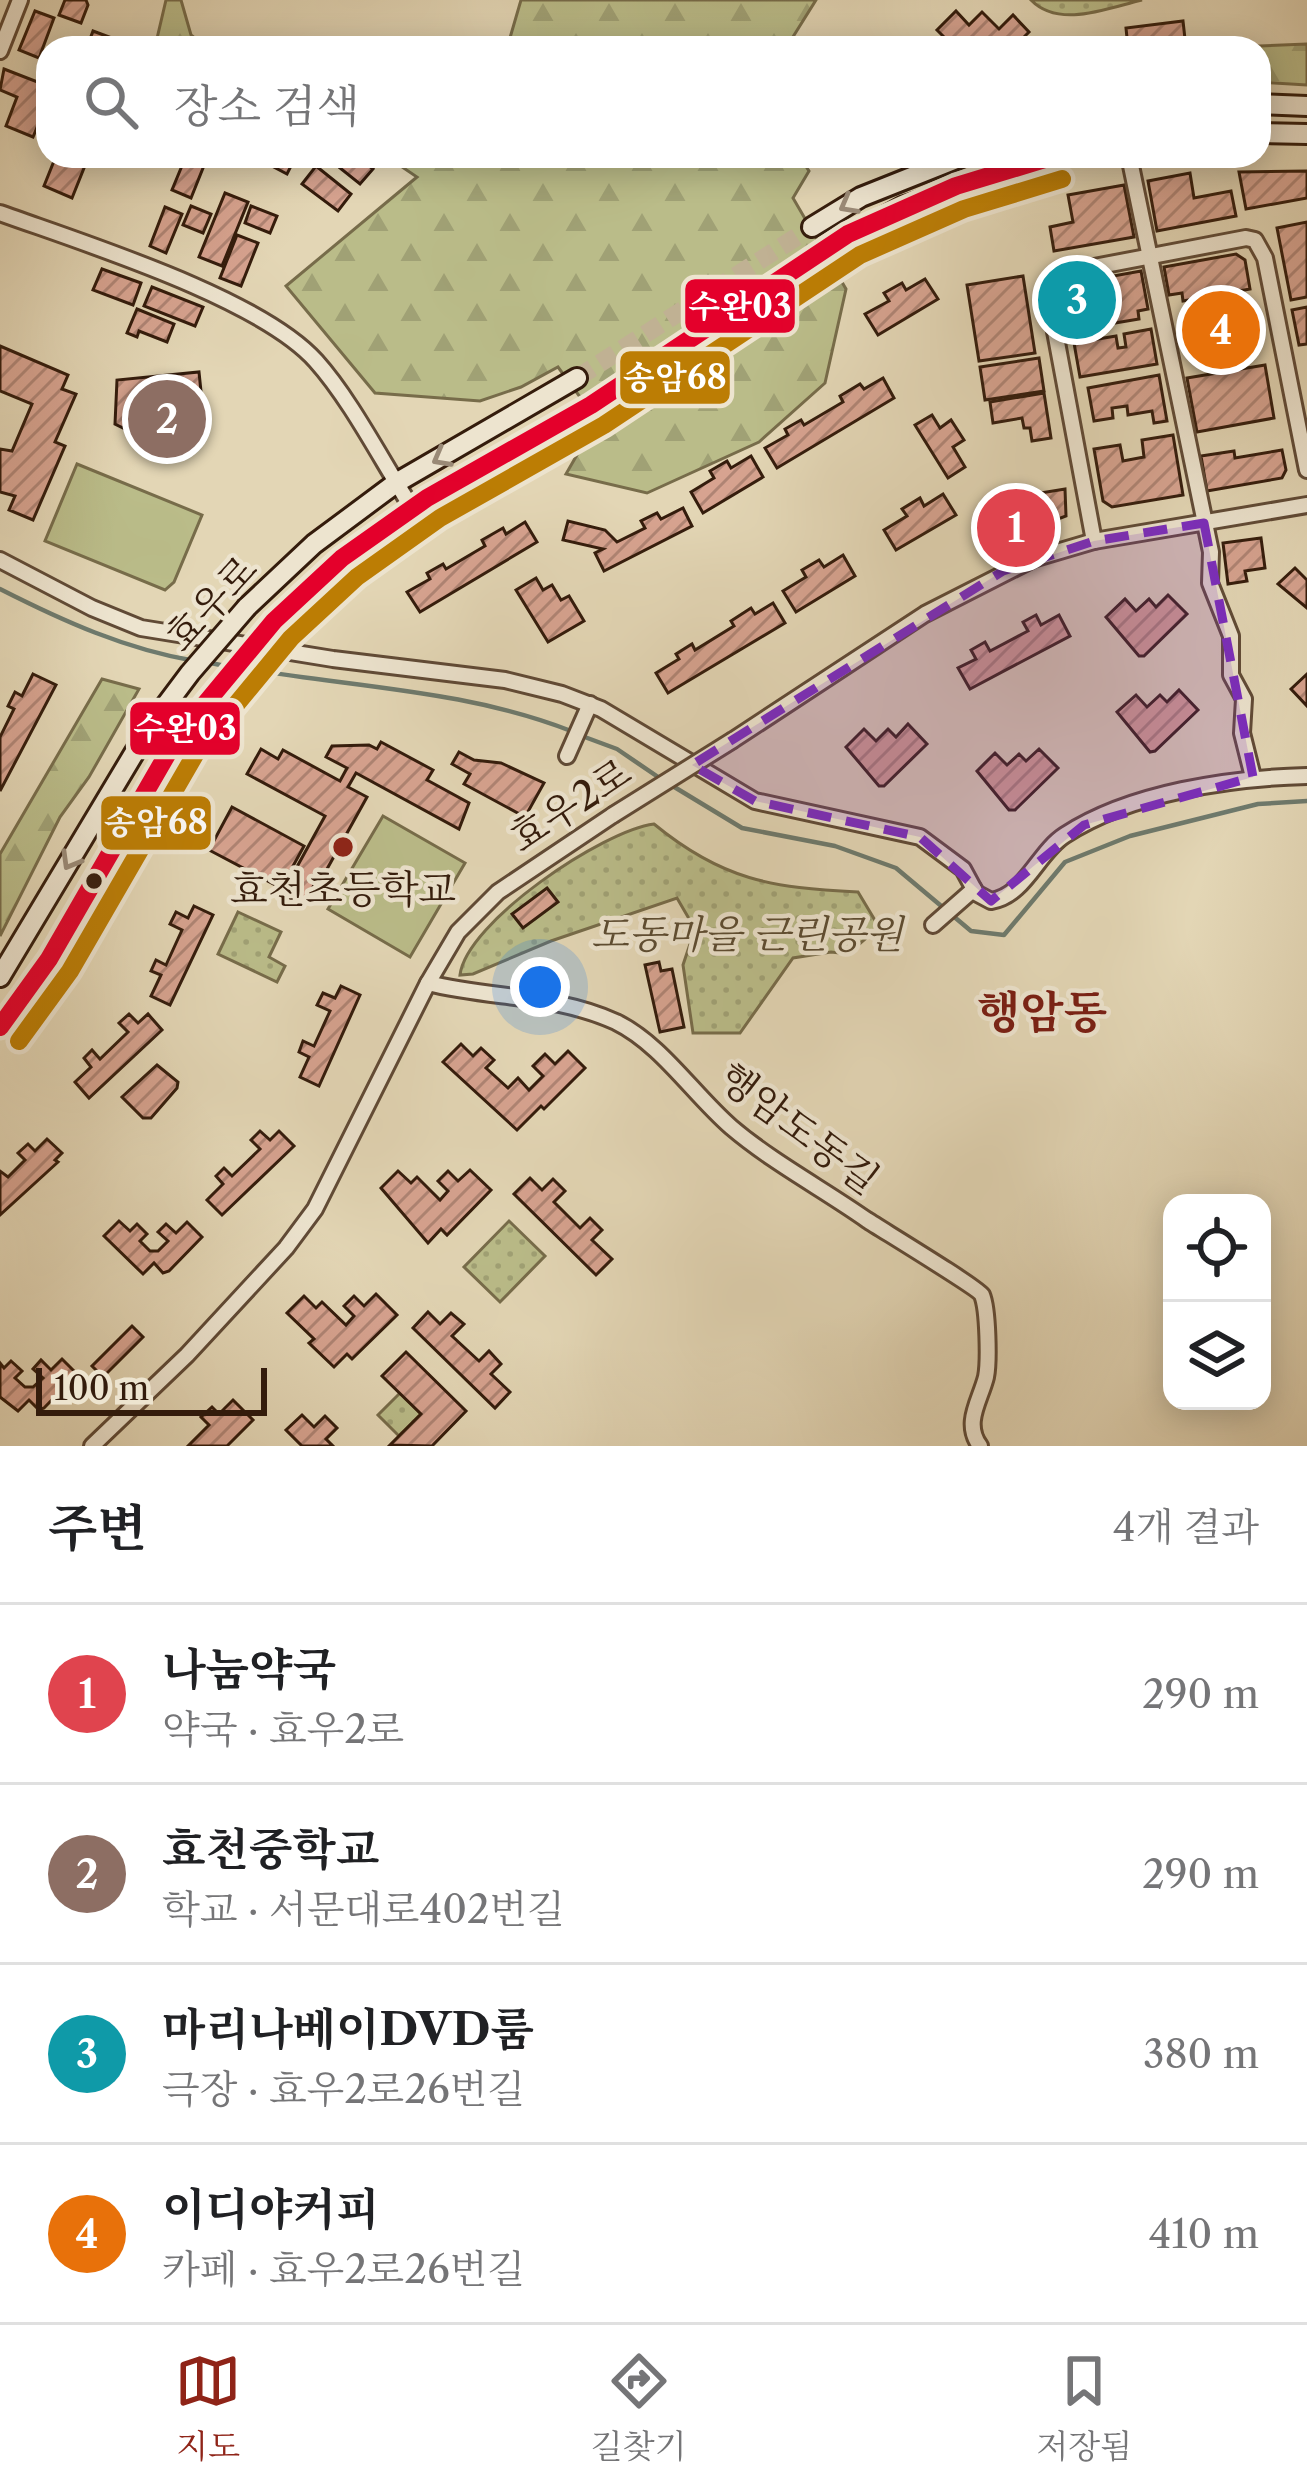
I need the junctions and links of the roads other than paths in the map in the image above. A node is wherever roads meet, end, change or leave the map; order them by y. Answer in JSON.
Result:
{"nodes":[{"id":1,"x":20,"y":0,"type":"edge"},
{"id":2,"x":0,"y":51,"type":"edge"},
{"id":3,"x":1271,"y":104,"type":"edge"},
{"id":4,"x":1307,"y":106,"type":"edge"},
{"id":5,"x":1271,"y":133,"type":"edge"},
{"id":6,"x":1307,"y":134,"type":"edge"},
{"id":7,"x":934,"y":168,"type":"edge"},
{"id":8,"x":1019,"y":168,"type":"edge"},
{"id":9,"x":1131,"y":168,"type":"edge"},
{"id":10,"x":0,"y":213,"type":"edge"},
{"id":11,"x":812,"y":227,"type":"tunnel mouth"},
{"id":12,"x":826,"y":249,"type":"tunnel mouth"},
{"id":13,"x":1149,"y":256,"type":"junction"},
{"id":14,"x":578,"y":378,"type":"tunnel mouth"},
{"id":15,"x":591,"y":406,"type":"tunnel mouth"},
{"id":16,"x":1307,"y":470,"type":"edge"},
{"id":17,"x":396,"y":483,"type":"junction"},
{"id":18,"x":1307,"y":505,"type":"edge"},
{"id":19,"x":412,"y":508,"type":"junction"},
{"id":20,"x":1204,"y":523,"type":"junction"},
{"id":21,"x":1094,"y":541,"type":"junction"},
{"id":22,"x":0,"y":560,"type":"edge"},
{"id":23,"x":588,"y":710,"type":"junction"},
{"id":24,"x":568,"y":752,"type":"dead end"},
{"id":25,"x":1307,"y":776,"type":"edge"},
{"id":26,"x":1253,"y":778,"type":"junction"},
{"id":27,"x":974,"y":889,"type":"junction"},
{"id":28,"x":937,"y":921,"type":"dead end"},
{"id":29,"x":0,"y":977,"type":"edge"},
{"id":30,"x":428,"y":983,"type":"junction"},
{"id":31,"x":0,"y":1027,"type":"edge"},
{"id":32,"x":92,"y":1446,"type":"edge"},
{"id":33,"x":980,"y":1446,"type":"edge"}],
"edges":[{"from":1,"to":2,"type":"street"},
{"from":3,"to":4,"type":"main road"},
{"from":5,"to":6,"type":"main road"},
{"from":7,"to":11,"type":"main road","one_way":true},
{"from":8,"to":12,"type":"main road"},
{"from":9,"to":13,"type":"street"},
{"from":10,"to":17,"type":"street"},
{"from":13,"to":16,"type":"street"},
{"from":13,"to":20,"type":"street"},
{"from":13,"to":21,"type":"street"},
{"from":14,"to":17,"type":"main road","name":"효우로","one_way":true},
{"from":15,"to":19,"type":"main road","name":"효우로"},
{"from":17,"to":19,"type":"street"},
{"from":17,"to":29,"type":"main road","name":"효우로","one_way":true,"bridge":true},
{"from":18,"to":20,"type":"street","name":"효우2로"},
{"from":19,"to":31,"type":"main road","name":"효우로","bridge":true},
{"from":20,"to":21,"type":"street","name":"효우2로"},
{"from":20,"to":26,"type":"street"},
{"from":21,"to":30,"type":"street","name":"효우2로","bridge":true},
{"from":22,"to":23,"type":"street"},
{"from":23,"to":24,"type":"street"},
{"from":23,"to":27,"type":"street"},
{"from":25,"to":26,"type":"street"},
{"from":26,"to":27,"type":"street"},
{"from":27,"to":28,"type":"street"},
{"from":30,"to":32,"type":"street","name":"효우2로"},
{"from":30,"to":33,"type":"street","name":"행암도동길"}]}
